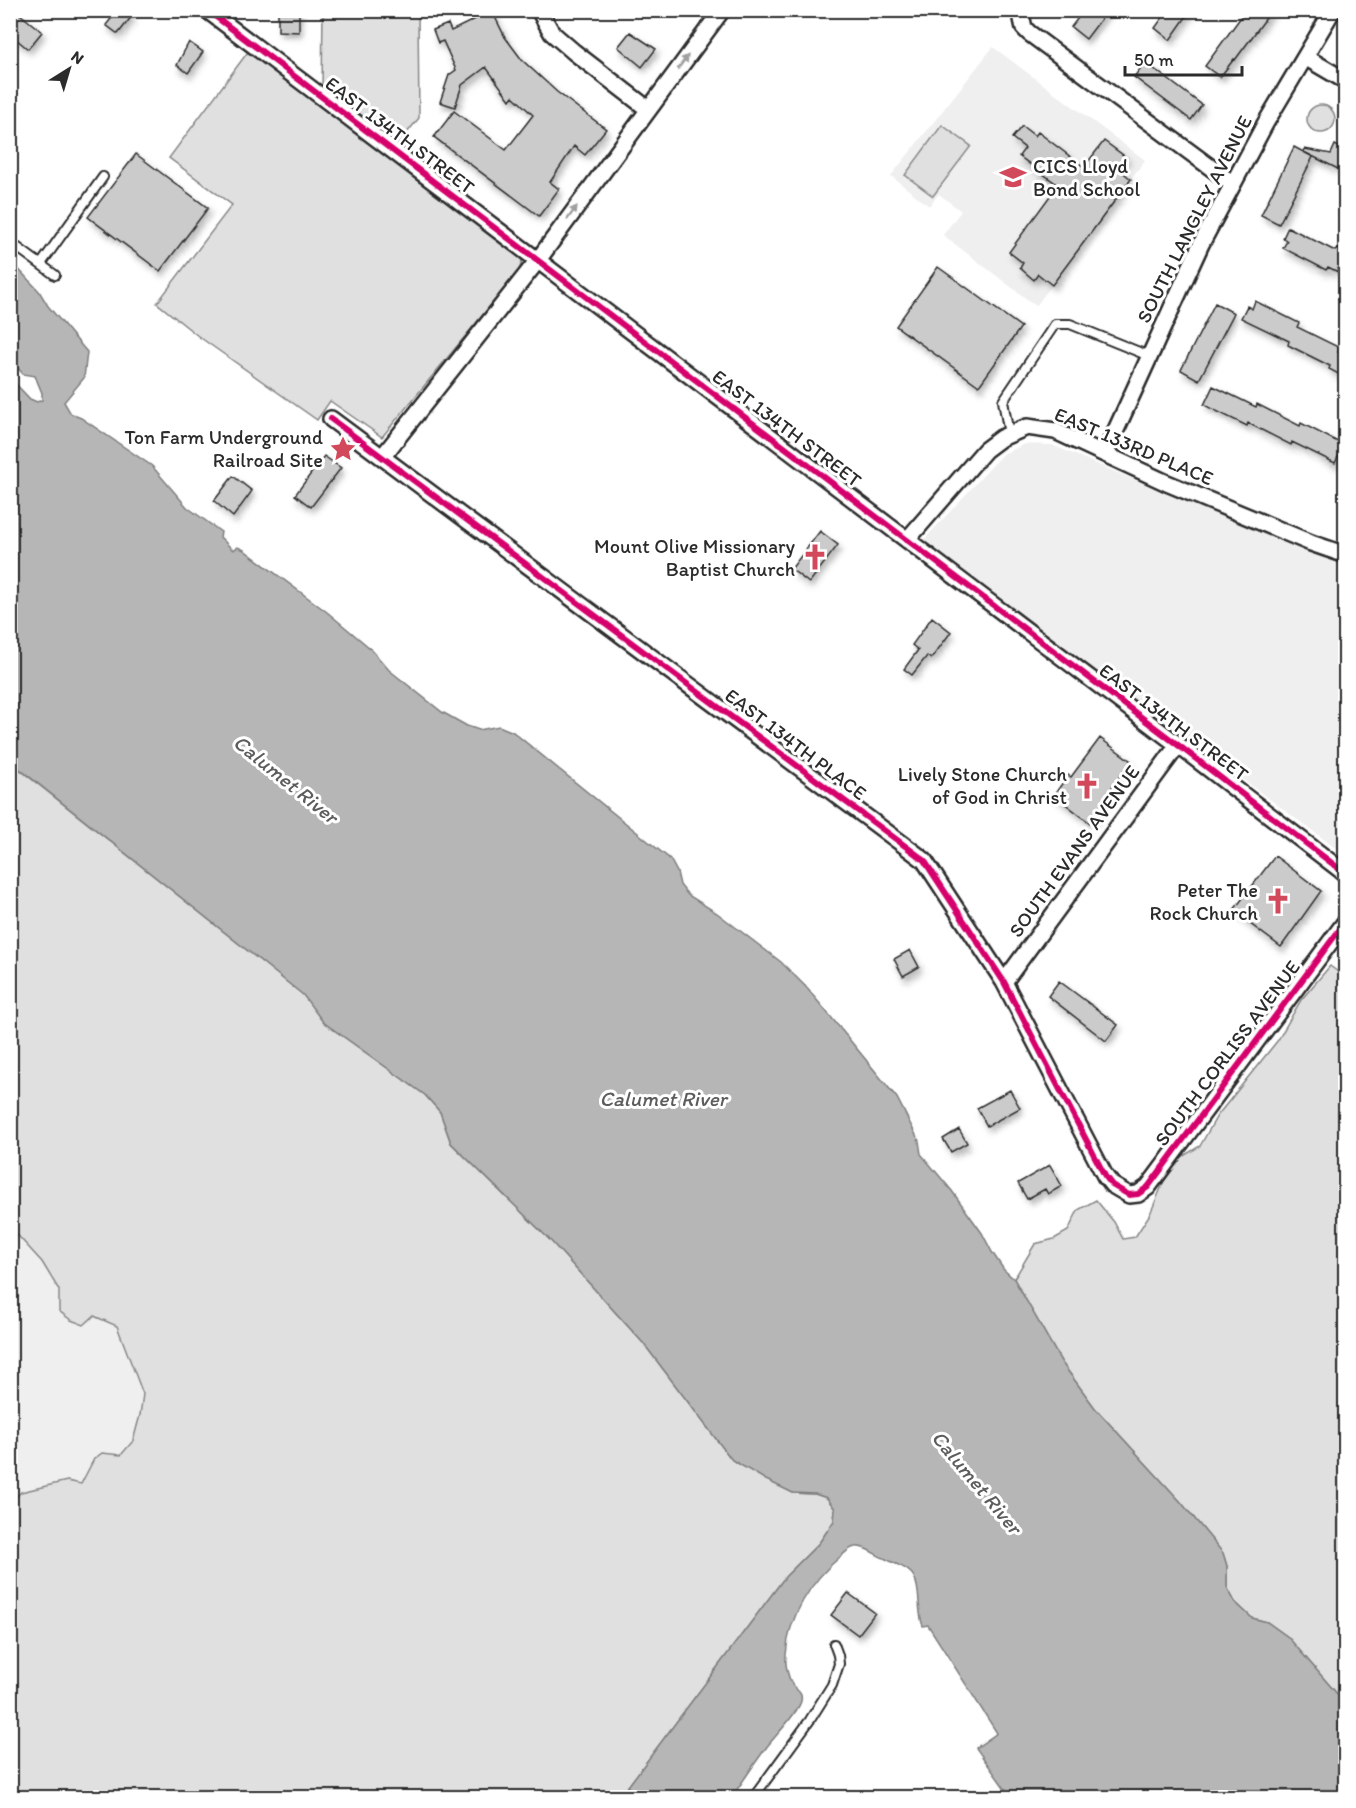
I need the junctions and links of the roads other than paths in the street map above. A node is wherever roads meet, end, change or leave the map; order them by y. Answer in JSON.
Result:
{"nodes":[{"id":1,"x":207,"y":10,"type":"edge"},
{"id":2,"x":539,"y":10,"type":"edge"},
{"id":3,"x":722,"y":10,"type":"edge"},
{"id":4,"x":1333,"y":10,"type":"edge"},
{"id":5,"x":221,"y":16,"type":"edge"},
{"id":6,"x":1022,"y":19,"type":"dead end"},
{"id":7,"x":1305,"y":57,"type":"junction"},
{"id":8,"x":1346,"y":81,"type":"edge"},
{"id":9,"x":648,"y":109,"type":"junction"},
{"id":10,"x":103,"y":177,"type":"dead end"},
{"id":11,"x":1233,"y":184,"type":"junction"},
{"id":12,"x":10,"y":242,"type":"edge"},
{"id":13,"x":538,"y":260,"type":"junction"},
{"id":14,"x":41,"y":264,"type":"junction"},
{"id":15,"x":55,"y":275,"type":"dead end"},
{"id":16,"x":1149,"y":356,"type":"junction"},
{"id":17,"x":331,"y":418,"type":"dead end"},
{"id":18,"x":1009,"y":434,"type":"junction"},
{"id":19,"x":1105,"y":454,"type":"junction"},
{"id":20,"x":383,"y":456,"type":"junction"},
{"id":21,"x":907,"y":540,"type":"junction"},
{"id":22,"x":1346,"y":555,"type":"edge"},
{"id":23,"x":1178,"y":746,"type":"junction"},
{"id":24,"x":1346,"y":874,"type":"edge"},
{"id":25,"x":1346,"y":921,"type":"edge"},
{"id":26,"x":1004,"y":982,"type":"junction"},
{"id":27,"x":1129,"y":1196,"type":"joint"},
{"id":28,"x":834,"y":1644,"type":"dead end"},
{"id":29,"x":753,"y":1797,"type":"edge"}],
"edges":[{"from":1,"to":5,"type":"street","name":"EAST 134TH STREET"},
{"from":2,"to":9,"type":"street"},
{"from":9,"to":3,"type":"street","one_way":true},
{"from":4,"to":7,"type":"street","name":"SOUTH LANGLEY AVENUE"},
{"from":5,"to":13,"type":"street","name":"EAST 134TH STREET"},
{"from":6,"to":11,"type":"street"},
{"from":7,"to":8,"type":"street"},
{"from":7,"to":11,"type":"street","name":"SOUTH LANGLEY AVENUE"},
{"from":13,"to":9,"type":"street","one_way":true},
{"from":10,"to":14,"type":"lane"},
{"from":11,"to":16,"type":"street","name":"SOUTH LANGLEY AVENUE"},
{"from":12,"to":14,"type":"lane"},
{"from":13,"to":20,"type":"street"},
{"from":13,"to":21,"type":"street","name":"EAST 134TH STREET"},
{"from":14,"to":15,"type":"lane"},
{"from":16,"to":18,"type":"lane"},
{"from":16,"to":19,"type":"street","name":"SOUTH LANGLEY AVENUE"},
{"from":17,"to":20,"type":"street","name":"EAST 134TH PLACE"},
{"from":18,"to":19,"type":"street","name":"EAST 133RD PLACE"},
{"from":18,"to":21,"type":"street","name":"EAST 133RD PLACE"},
{"from":19,"to":22,"type":"street","name":"EAST 133RD PLACE"},
{"from":20,"to":26,"type":"street","name":"EAST 134TH PLACE"},
{"from":21,"to":23,"type":"street","name":"EAST 134TH STREET"},
{"from":23,"to":24,"type":"street","name":"EAST 134TH STREET"},
{"from":23,"to":26,"type":"street","name":"SOUTH EVANS AVENUE"},
{"from":25,"to":27,"type":"street","name":"SOUTH CORLISS AVENUE"},
{"from":26,"to":27,"type":"street","name":"EAST 134TH PLACE"},
{"from":28,"to":29,"type":"lane"}]}
